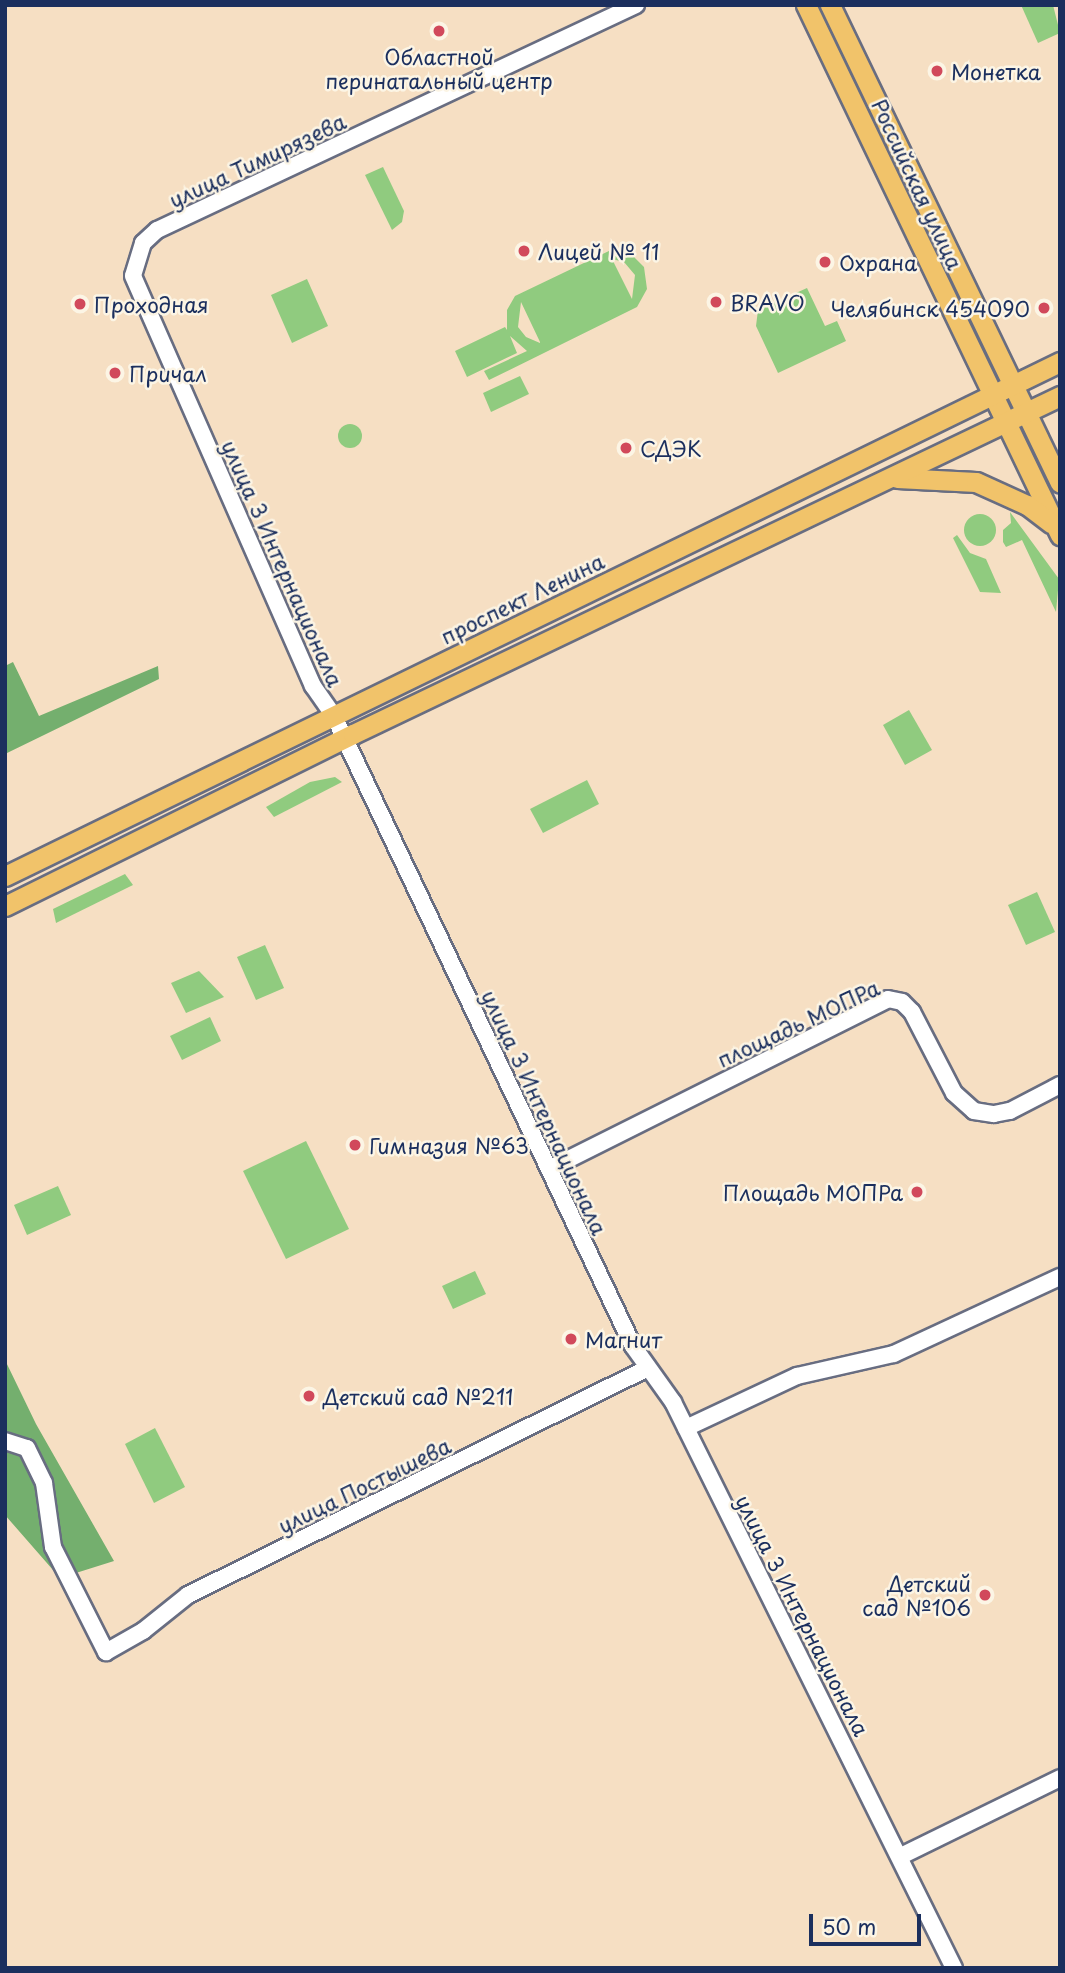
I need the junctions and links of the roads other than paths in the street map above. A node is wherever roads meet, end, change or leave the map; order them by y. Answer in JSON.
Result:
{"nodes":[{"id":1,"x":636,"y":5,"type":"edge"},
{"id":2,"x":806,"y":5,"type":"edge"},
{"id":3,"x":831,"y":5,"type":"edge"},
{"id":4,"x":135,"y":258,"type":"joint"},
{"id":5,"x":1060,"y":362,"type":"edge"},
{"id":6,"x":1013,"y":385,"type":"junction"},
{"id":7,"x":992,"y":395,"type":"junction"},
{"id":8,"x":1060,"y":397,"type":"edge"},
{"id":9,"x":1026,"y":412,"type":"junction"},
{"id":10,"x":1004,"y":423,"type":"junction"},
{"id":11,"x":885,"y":479,"type":"junction"},
{"id":12,"x":1060,"y":483,"type":"edge"},
{"id":13,"x":1058,"y":531,"type":"edge"},
{"id":14,"x":334,"y":716,"type":"junction"},
{"id":15,"x":345,"y":738,"type":"junction"},
{"id":16,"x":5,"y":876,"type":"edge"},
{"id":17,"x":5,"y":906,"type":"edge"},
{"id":18,"x":1060,"y":1085,"type":"edge"},
{"id":19,"x":549,"y":1169,"type":"junction"},
{"id":20,"x":1060,"y":1277,"type":"edge"},
{"id":21,"x":648,"y":1368,"type":"junction"},
{"id":22,"x":686,"y":1428,"type":"junction"},
{"id":23,"x":5,"y":1441,"type":"edge"},
{"id":24,"x":1060,"y":1778,"type":"edge"},
{"id":25,"x":901,"y":1856,"type":"junction"},
{"id":26,"x":954,"y":1968,"type":"edge"}],
"edges":[{"from":1,"to":4,"type":"street","name":"улица Тимирязева"},
{"from":2,"to":7,"type":"main road","name":"Российская улица"},
{"from":3,"to":6,"type":"main road","name":"Российская улица"},
{"from":4,"to":14,"type":"street","name":"улица 3 Интернационала"},
{"from":5,"to":6,"type":"main road","name":"проспект Ленина"},
{"from":6,"to":7,"type":"main road","name":"проспект Ленина"},
{"from":6,"to":9,"type":"main road","name":"Российская улица"},
{"from":7,"to":10,"type":"main road","name":"Российская улица"},
{"from":7,"to":14,"type":"main road","name":"проспект Ленина"},
{"from":8,"to":9,"type":"main road"},
{"from":9,"to":10,"type":"main road"},
{"from":9,"to":12,"type":"main road","name":"Российская улица"},
{"from":10,"to":11,"type":"main road"},
{"from":10,"to":13,"type":"main road","name":"Российская улица"},
{"from":11,"to":13,"type":"main road"},
{"from":11,"to":15,"type":"main road"},
{"from":14,"to":15,"type":"street","name":"улица 3 Интернационала"},
{"from":14,"to":16,"type":"main road","name":"проспект Ленина"},
{"from":15,"to":17,"type":"main road"},
{"from":15,"to":19,"type":"street","name":"улица 3 Интернационала"},
{"from":18,"to":19,"type":"street","name":"площадь МОПРа"},
{"from":19,"to":21,"type":"street","name":"улица 3 Интернационала"},
{"from":20,"to":22,"type":"street"},
{"from":21,"to":22,"type":"street","name":"улица 3 Интернационала"},
{"from":21,"to":23,"type":"street","name":"улица Постышева"},
{"from":22,"to":25,"type":"street","name":"улица 3 Интернационала"},
{"from":24,"to":25,"type":"street"},
{"from":25,"to":26,"type":"street","name":"улица 3 Интернационала"}]}
